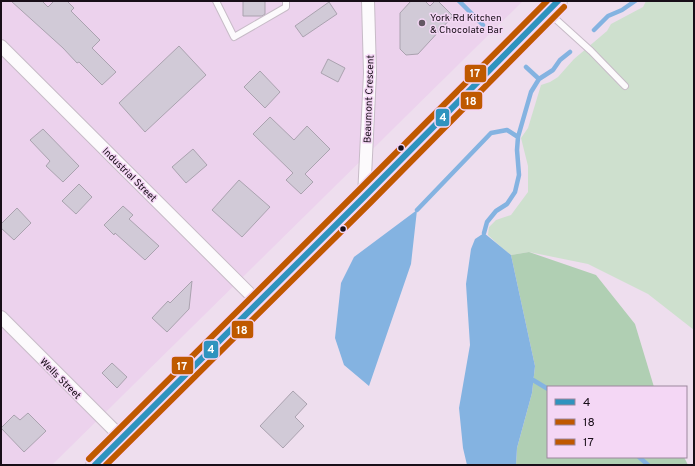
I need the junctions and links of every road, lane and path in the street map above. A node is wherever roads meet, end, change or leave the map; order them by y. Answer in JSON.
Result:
{"nodes":[{"id":1,"x":216,"y":1,"type":"edge"},
{"id":2,"x":286,"y":1,"type":"edge"},
{"id":3,"x":368,"y":1,"type":"edge"},
{"id":4,"x":553,"y":6,"type":"edge"},
{"id":5,"x":1,"y":46,"type":"edge"},
{"id":6,"x":625,"y":86,"type":"dead end"},
{"id":7,"x":364,"y":197,"type":"junction"},
{"id":8,"x":258,"y":302,"type":"junction"},
{"id":9,"x":1,"y":317,"type":"edge"},
{"id":10,"x":122,"y":438,"type":"junction"},
{"id":11,"x":94,"y":465,"type":"edge"}],
"edges":[{"from":1,"to":2,"type":"lane"},
{"from":3,"to":7,"type":"street","name":"Beaumont Crescent"},
{"from":4,"to":6,"type":"lane"},
{"from":4,"to":7,"type":"main road"},
{"from":5,"to":8,"type":"street","name":"Industrial Street"},
{"from":7,"to":8,"type":"main road"},
{"from":8,"to":10,"type":"main road"},
{"from":9,"to":10,"type":"street","name":"Wells Street"},
{"from":10,"to":11,"type":"main road"}]}
